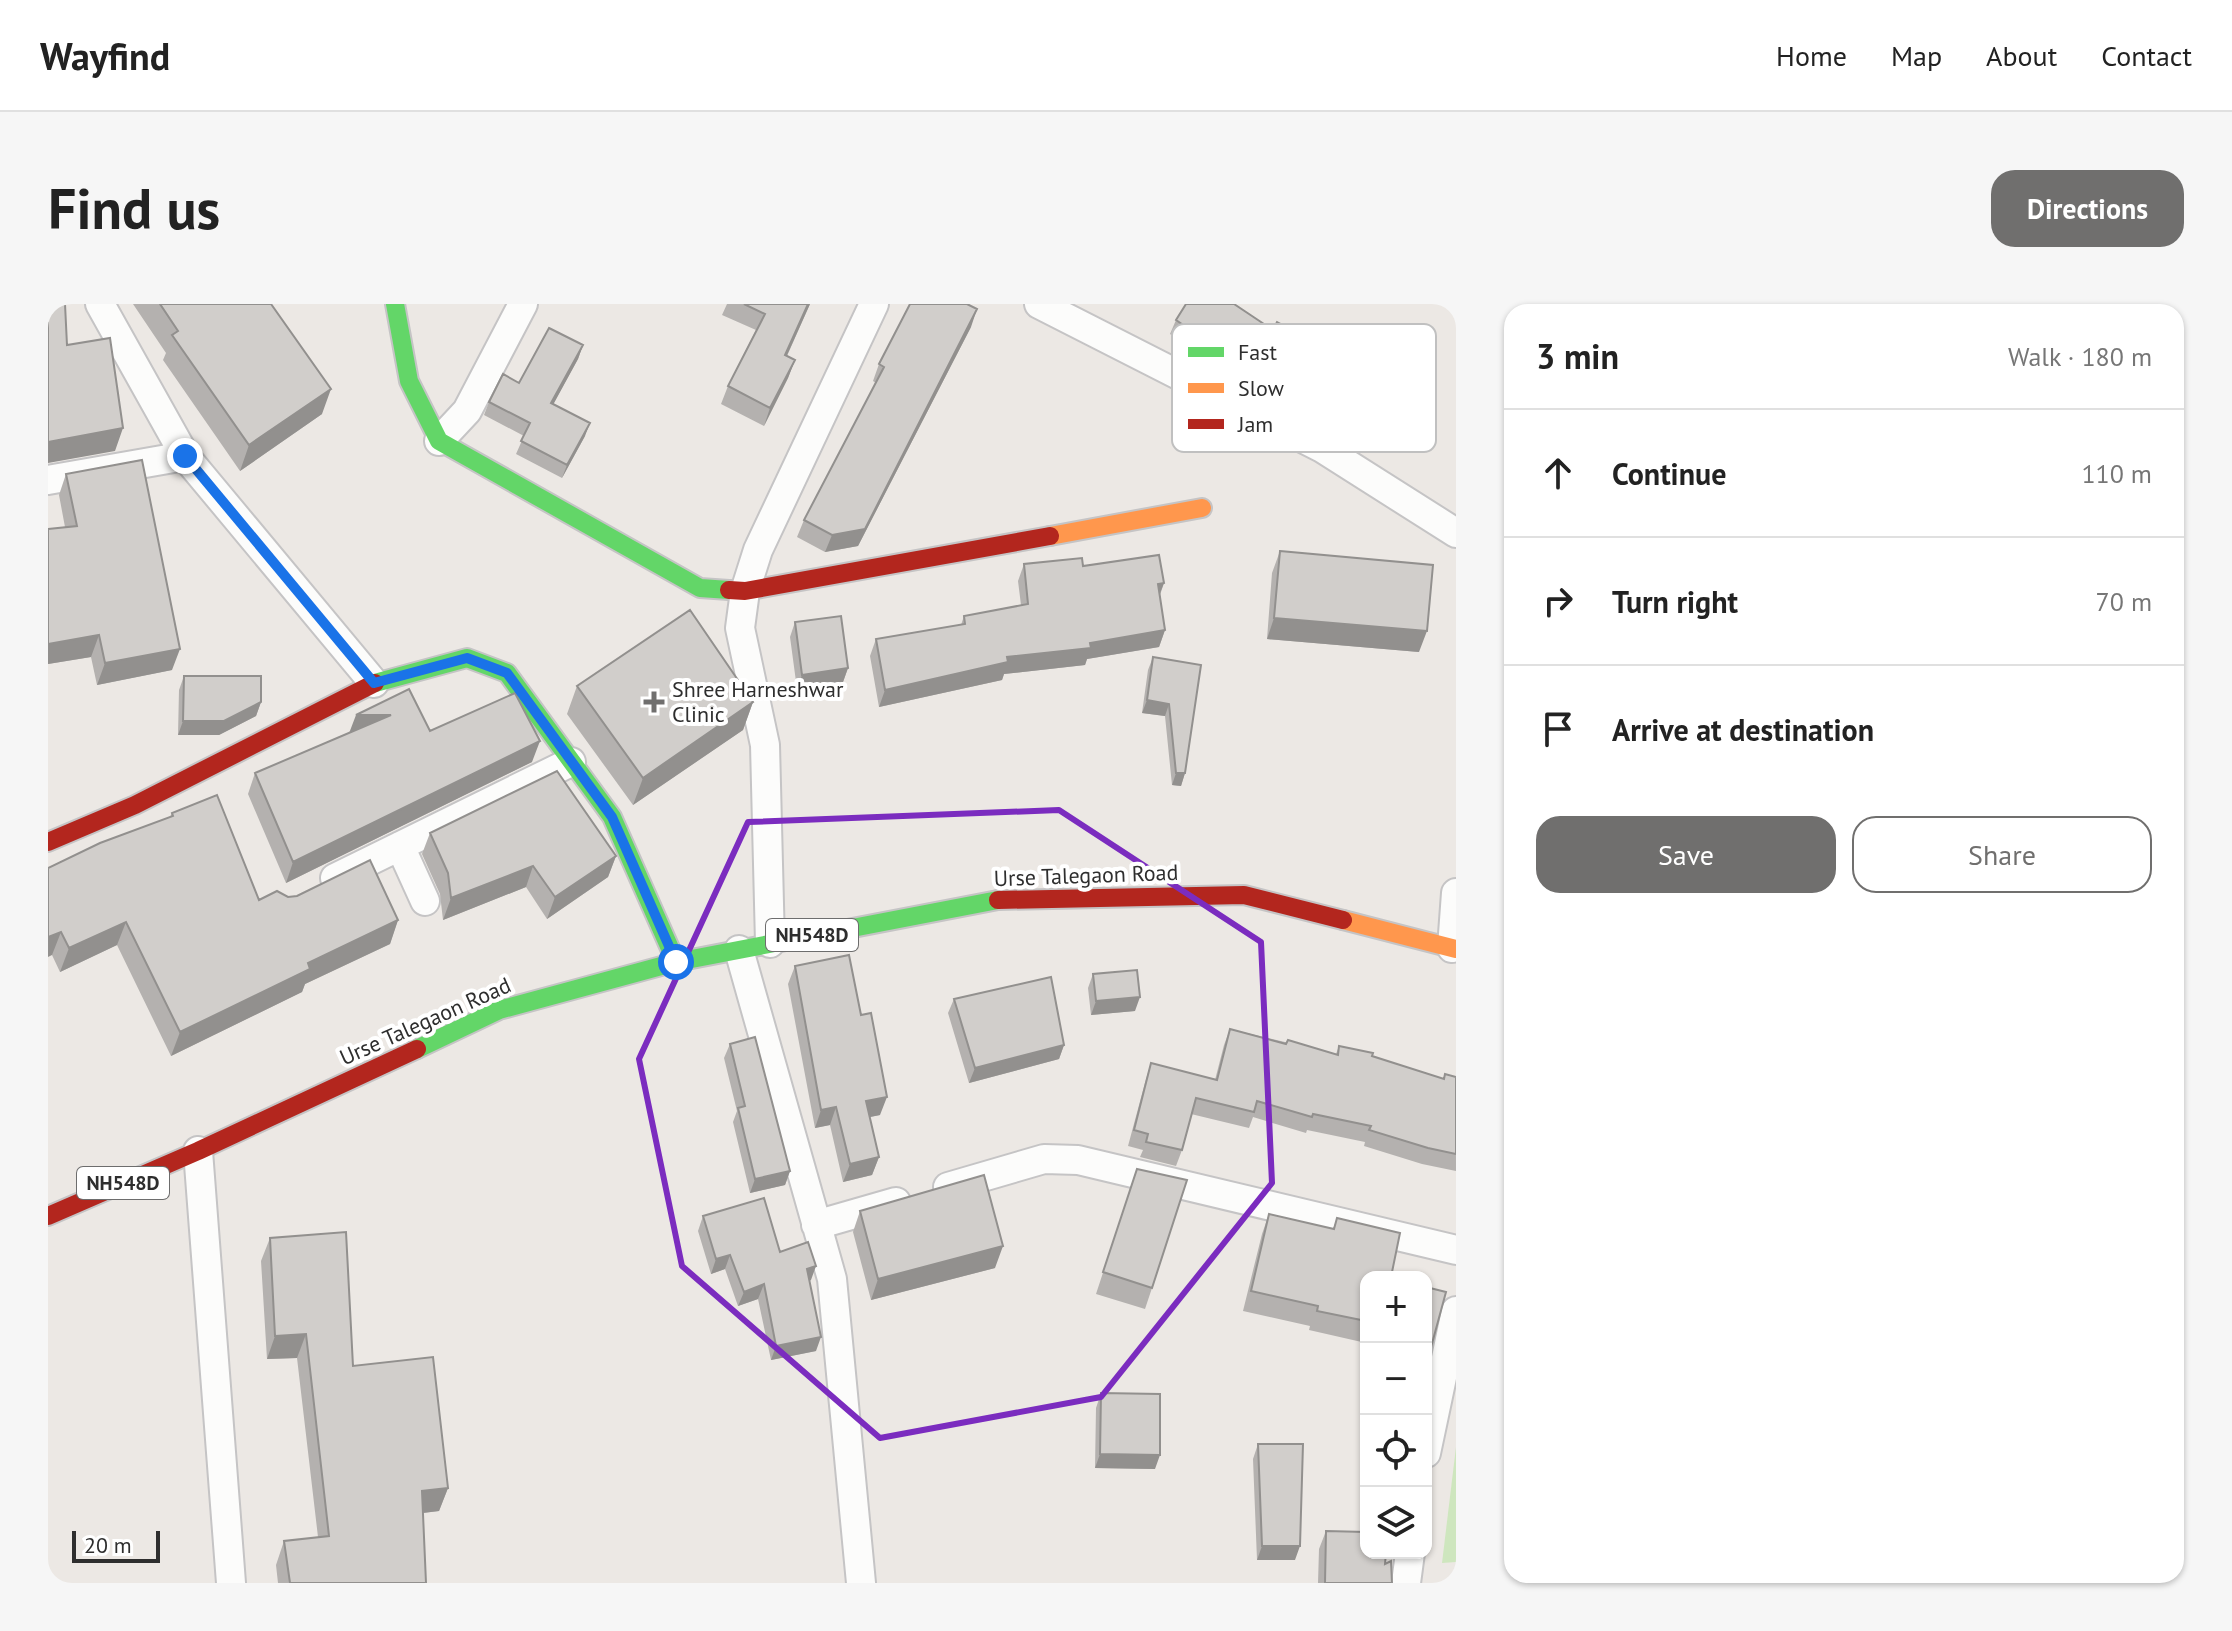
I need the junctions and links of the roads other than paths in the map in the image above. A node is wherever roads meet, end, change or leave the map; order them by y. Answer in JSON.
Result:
{"nodes":[{"id":1,"x":100,"y":304,"type":"edge"},
{"id":2,"x":395,"y":304,"type":"edge"},
{"id":3,"x":523,"y":304,"type":"edge"},
{"id":4,"x":874,"y":304,"type":"edge"},
{"id":5,"x":1039,"y":304,"type":"edge"},
{"id":6,"x":1172,"y":372,"type":"edge"},
{"id":7,"x":439,"y":441,"type":"junction"},
{"id":8,"x":1328,"y":452,"type":"edge"},
{"id":9,"x":185,"y":456,"type":"junction"},
{"id":10,"x":48,"y":480,"type":"edge"},
{"id":11,"x":1202,"y":508,"type":"dead end"},
{"id":12,"x":1456,"y":533,"type":"edge"},
{"id":13,"x":745,"y":591,"type":"junction"},
{"id":14,"x":374,"y":683,"type":"junction"},
{"id":15,"x":571,"y":762,"type":"junction"},
{"id":16,"x":48,"y":842,"type":"edge"},
{"id":17,"x":400,"y":846,"type":"junction"},
{"id":18,"x":312,"y":890,"type":"edge"},
{"id":19,"x":1456,"y":893,"type":"edge"},
{"id":20,"x":425,"y":901,"type":"dead end"},
{"id":21,"x":770,"y":943,"type":"junction"},
{"id":22,"x":1454,"y":948,"type":"edge"},
{"id":23,"x":739,"y":950,"type":"junction"},
{"id":24,"x":676,"y":962,"type":"junction"},
{"id":25,"x":198,"y":1151,"type":"junction"},
{"id":26,"x":48,"y":1215,"type":"edge"},
{"id":27,"x":816,"y":1225,"type":"junction"},
{"id":28,"x":1456,"y":1250,"type":"edge"},
{"id":29,"x":1456,"y":1311,"type":"edge"},
{"id":30,"x":1432,"y":1425,"type":"edge"},
{"id":31,"x":1409,"y":1559,"type":"edge"},
{"id":32,"x":231,"y":1583,"type":"edge"},
{"id":33,"x":861,"y":1583,"type":"edge"},
{"id":34,"x":1406,"y":1583,"type":"edge"}],
"edges":[{"from":1,"to":9,"type":"street"},
{"from":2,"to":7,"type":"main road"},
{"from":3,"to":7,"type":"street"},
{"from":4,"to":13,"type":"street"},
{"from":5,"to":6,"type":"street"},
{"from":7,"to":13,"type":"main road"},
{"from":8,"to":12,"type":"street"},
{"from":9,"to":10,"type":"street"},
{"from":9,"to":14,"type":"street"},
{"from":11,"to":13,"type":"main road"},
{"from":13,"to":21,"type":"street"},
{"from":14,"to":15,"type":"main road"},
{"from":14,"to":16,"type":"main road"},
{"from":15,"to":17,"type":"street"},
{"from":15,"to":24,"type":"main road"},
{"from":17,"to":18,"type":"street"},
{"from":17,"to":20,"type":"street"},
{"from":19,"to":22,"type":"street"},
{"from":21,"to":22,"type":"main road","name":"Urse Talegaon Road","number":"NH548D"},
{"from":21,"to":23,"type":"main road","name":"Urse Talegaon Road","number":"NH548D"},
{"from":23,"to":24,"type":"main road","name":"Urse Talegaon Road","number":"NH548D"},
{"from":23,"to":27,"type":"street"},
{"from":24,"to":25,"type":"main road","name":"Urse Talegaon Road","number":"NH548D"},
{"from":25,"to":26,"type":"main road","name":"Urse Talegaon Road","number":"NH548D"},
{"from":25,"to":32,"type":"street"},
{"from":27,"to":28,"type":"street"},
{"from":27,"to":33,"type":"street"},
{"from":29,"to":30,"type":"street"},
{"from":31,"to":34,"type":"street"}]}
